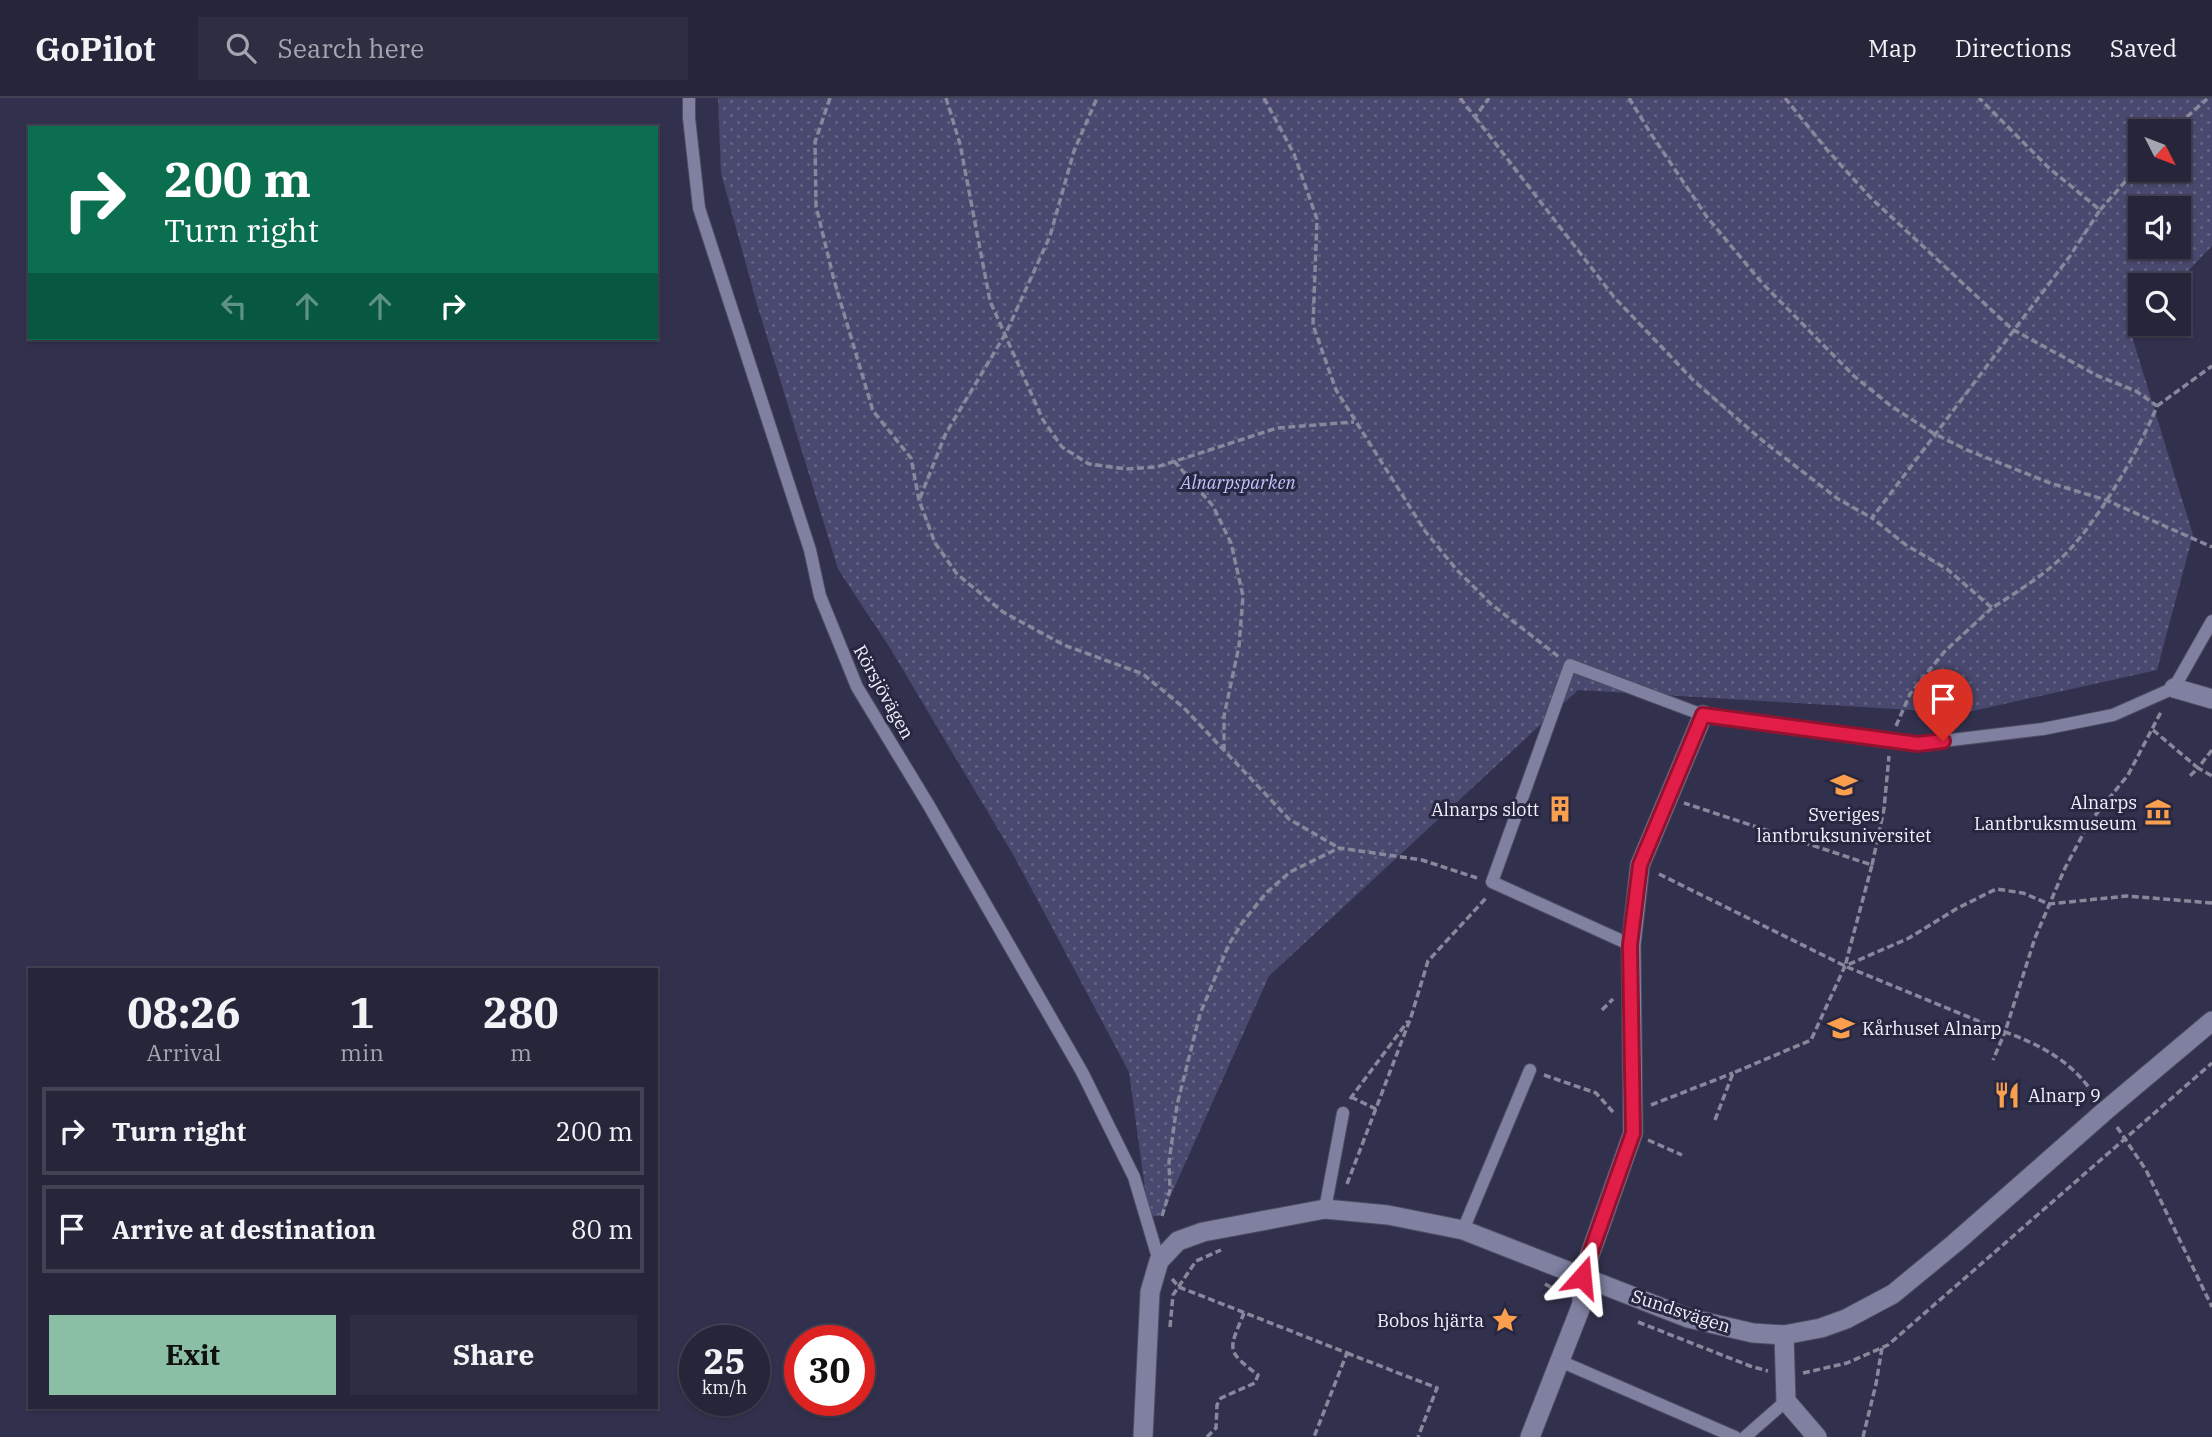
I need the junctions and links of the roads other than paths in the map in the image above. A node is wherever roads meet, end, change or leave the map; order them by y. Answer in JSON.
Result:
{"nodes":[{"id":1,"x":689,"y":98,"type":"edge"},
{"id":2,"x":2212,"y":621,"type":"edge"},
{"id":3,"x":2174,"y":688,"type":"junction"},
{"id":4,"x":2212,"y":699,"type":"edge"},
{"id":5,"x":1703,"y":715,"type":"junction"},
{"id":6,"x":1630,"y":945,"type":"junction"},
{"id":7,"x":2212,"y":1021,"type":"edge"},
{"id":8,"x":1530,"y":1070,"type":"road end"},
{"id":9,"x":1343,"y":1113,"type":"road end"},
{"id":10,"x":1331,"y":1209,"type":"junction"},
{"id":11,"x":1463,"y":1230,"type":"junction"},
{"id":12,"x":1159,"y":1261,"type":"junction"},
{"id":13,"x":1582,"y":1277,"type":"junction"},
{"id":14,"x":1784,"y":1335,"type":"junction"},
{"id":15,"x":1560,"y":1361,"type":"junction"},
{"id":16,"x":1786,"y":1401,"type":"junction"},
{"id":17,"x":1143,"y":1437,"type":"edge"},
{"id":18,"x":1530,"y":1437,"type":"edge"},
{"id":19,"x":1735,"y":1437,"type":"edge"},
{"id":20,"x":1745,"y":1437,"type":"edge"},
{"id":21,"x":1817,"y":1437,"type":"edge"}],
"edges":[{"from":1,"to":12,"type":"lane","name":"Rörsjövägen"},
{"from":2,"to":3,"type":"lane"},
{"from":3,"to":4,"type":"street"},
{"from":3,"to":5,"type":"lane"},
{"from":5,"to":6,"type":"street"},
{"from":5,"to":6,"type":"lane"},
{"from":6,"to":13,"type":"street"},
{"from":7,"to":14,"type":"street","name":"Sundsvägen"},
{"from":8,"to":11,"type":"lane"},
{"from":9,"to":10,"type":"lane"},
{"from":10,"to":11,"type":"street","name":"Sundsvägen"},
{"from":10,"to":12,"type":"street","name":"Sundsvägen"},
{"from":11,"to":13,"type":"street","name":"Sundsvägen"},
{"from":12,"to":17,"type":"street","name":"Sundsvägen"},
{"from":13,"to":14,"type":"street","name":"Sundsvägen"},
{"from":13,"to":15,"type":"street"},
{"from":14,"to":16,"type":"street"},
{"from":15,"to":18,"type":"street"},
{"from":15,"to":19,"type":"lane"},
{"from":16,"to":20,"type":"lane"},
{"from":16,"to":21,"type":"street"}]}
